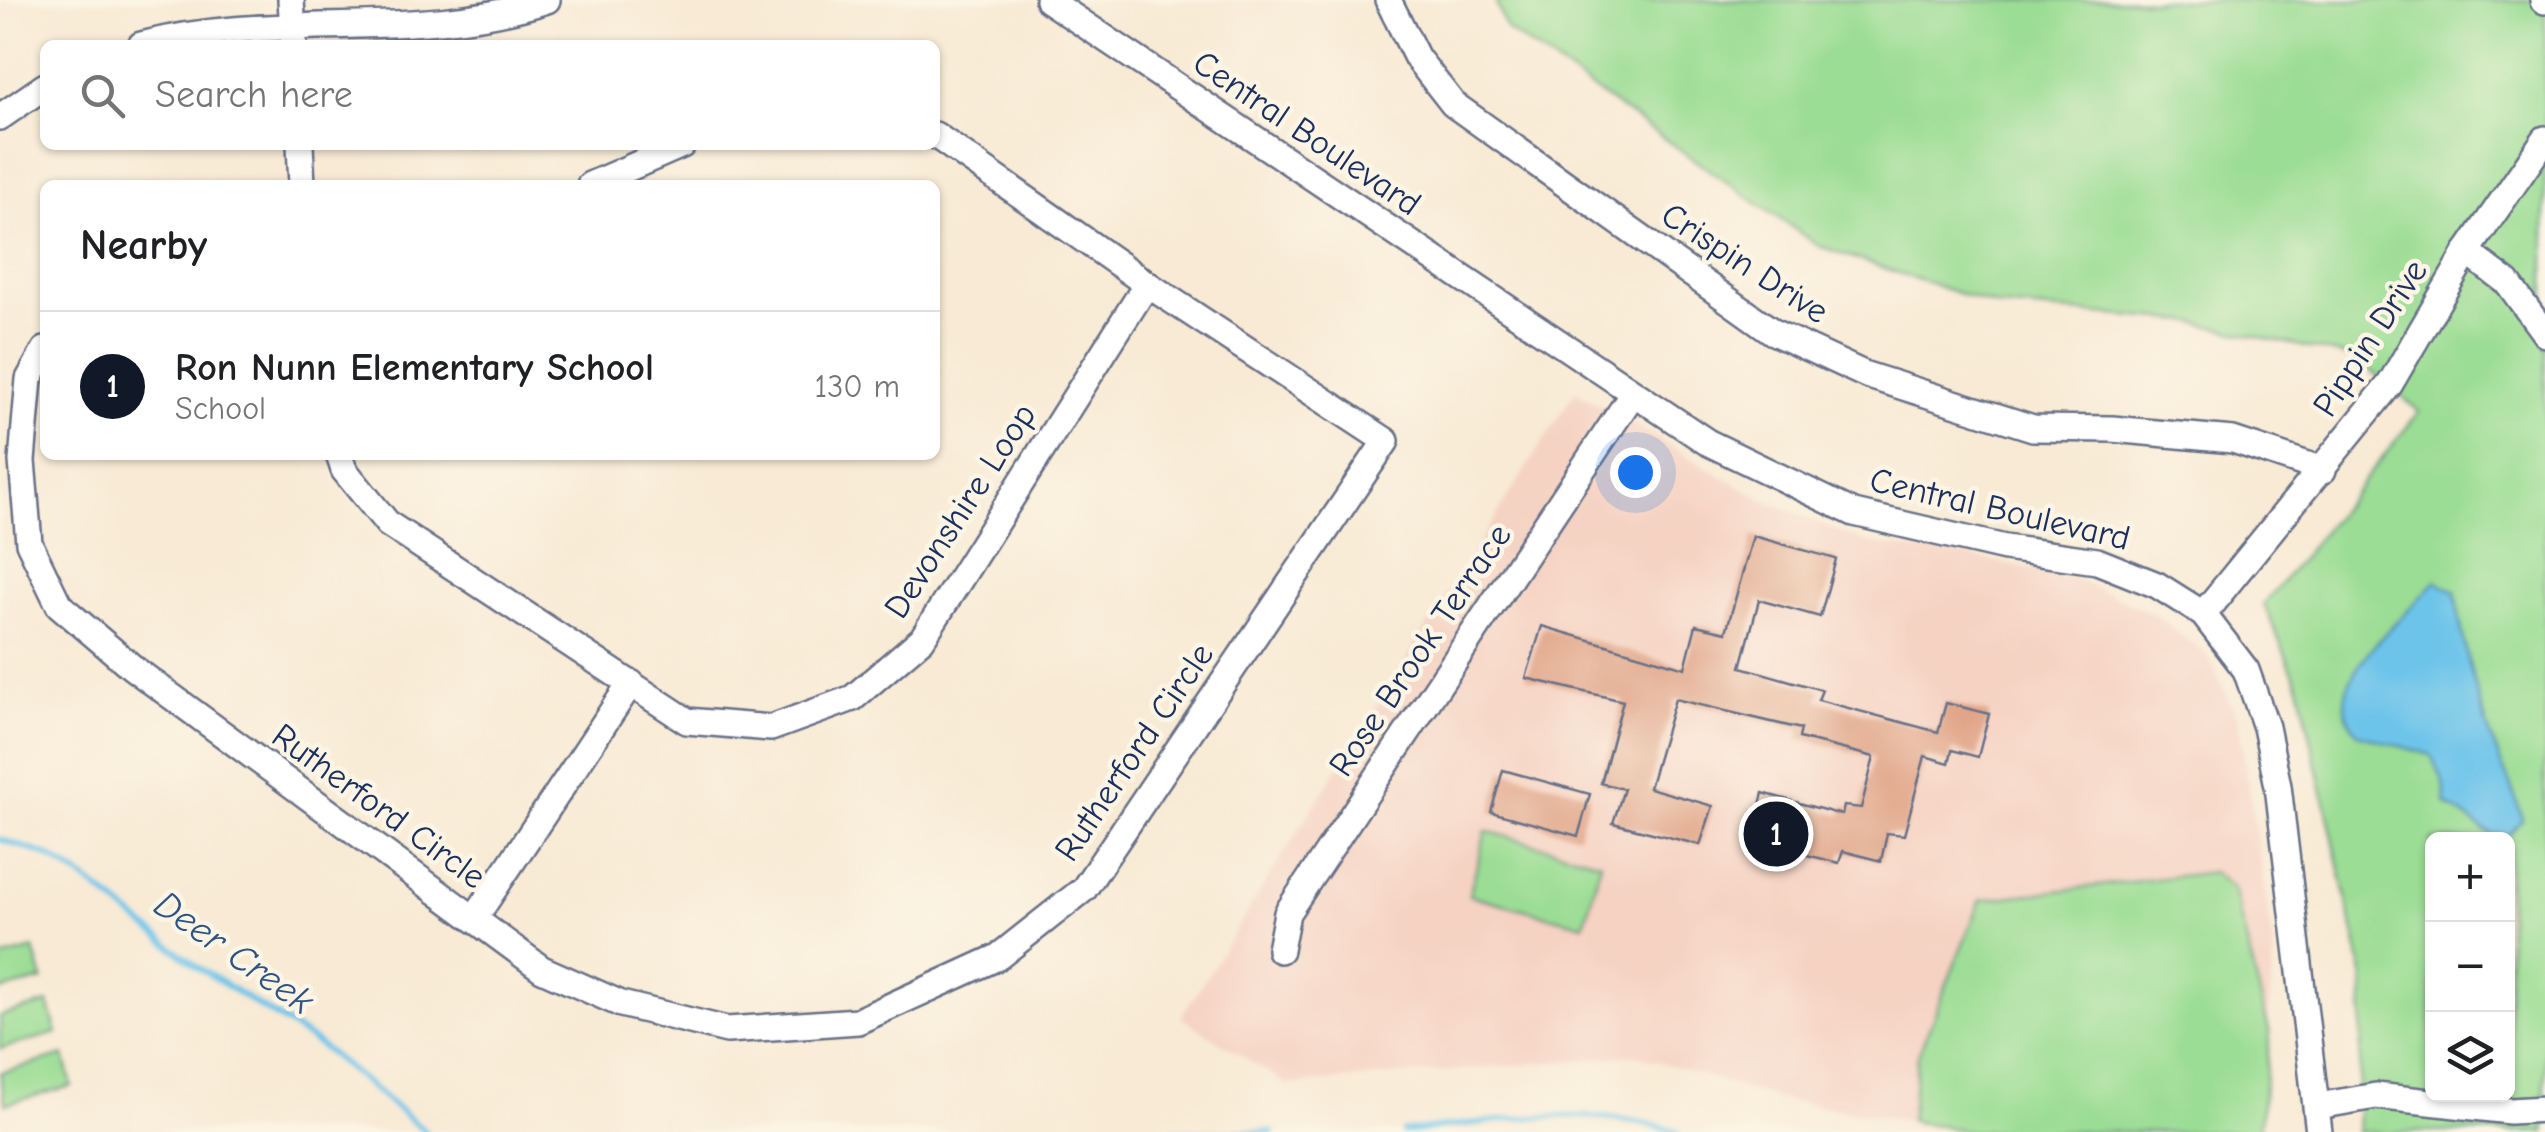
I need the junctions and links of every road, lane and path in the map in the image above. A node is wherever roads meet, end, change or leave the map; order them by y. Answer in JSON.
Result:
{"nodes":[{"id":1,"x":547,"y":0,"type":"edge"},
{"id":2,"x":1048,"y":0,"type":"edge"},
{"id":3,"x":1388,"y":0,"type":"edge"},
{"id":4,"x":293,"y":24,"type":"edge"},
{"id":5,"x":159,"y":40,"type":"edge"},
{"id":6,"x":40,"y":89,"type":"edge"},
{"id":7,"x":0,"y":117,"type":"edge"},
{"id":8,"x":2545,"y":139,"type":"edge"},
{"id":9,"x":940,"y":140,"type":"edge"},
{"id":10,"x":300,"y":150,"type":"edge"},
{"id":11,"x":670,"y":150,"type":"edge"},
{"id":12,"x":302,"y":180,"type":"edge"},
{"id":13,"x":602,"y":180,"type":"edge"},
{"id":14,"x":2468,"y":252,"type":"junction"},
{"id":15,"x":1146,"y":284,"type":"junction"},
{"id":16,"x":2545,"y":334,"type":"edge"},
{"id":17,"x":40,"y":359,"type":"edge"},
{"id":18,"x":1632,"y":395,"type":"junction"},
{"id":19,"x":341,"y":460,"type":"edge"},
{"id":20,"x":2323,"y":470,"type":"junction"},
{"id":21,"x":2204,"y":614,"type":"junction"},
{"id":22,"x":632,"y":683,"type":"junction"},
{"id":23,"x":474,"y":920,"type":"junction"},
{"id":24,"x":1280,"y":950,"type":"dead end"},
{"id":25,"x":2318,"y":1106,"type":"junction"},
{"id":26,"x":2545,"y":1109,"type":"edge"},
{"id":27,"x":2318,"y":1132,"type":"edge"}],
"edges":[{"from":1,"to":4,"type":"street"},
{"from":2,"to":18,"type":"street","name":"Central Boulevard"},
{"from":3,"to":20,"type":"street","name":"Crispin Drive"},
{"from":4,"to":5,"type":"street"},
{"from":6,"to":7,"type":"street"},
{"from":8,"to":14,"type":"street","name":"Pippin Drive"},
{"from":9,"to":15,"type":"street","name":"Rutherford Circle"},
{"from":10,"to":12,"type":"street"},
{"from":11,"to":13,"type":"street"},
{"from":14,"to":16,"type":"street"},
{"from":14,"to":20,"type":"street","name":"Pippin Drive"},
{"from":15,"to":22,"type":"street","name":"Devonshire Loop"},
{"from":15,"to":23,"type":"street","name":"Rutherford Circle"},
{"from":17,"to":23,"type":"street","name":"Rutherford Circle"},
{"from":18,"to":21,"type":"street","name":"Central Boulevard"},
{"from":18,"to":24,"type":"street","name":"Rose Brook Terrace"},
{"from":19,"to":22,"type":"street","name":"Devonshire Loop"},
{"from":20,"to":21,"type":"street","name":"Pippin Drive"},
{"from":21,"to":25,"type":"street","name":"Central Boulevard"},
{"from":22,"to":23,"type":"street"},
{"from":25,"to":26,"type":"street"},
{"from":25,"to":27,"type":"street","name":"Central Boulevard"}]}
